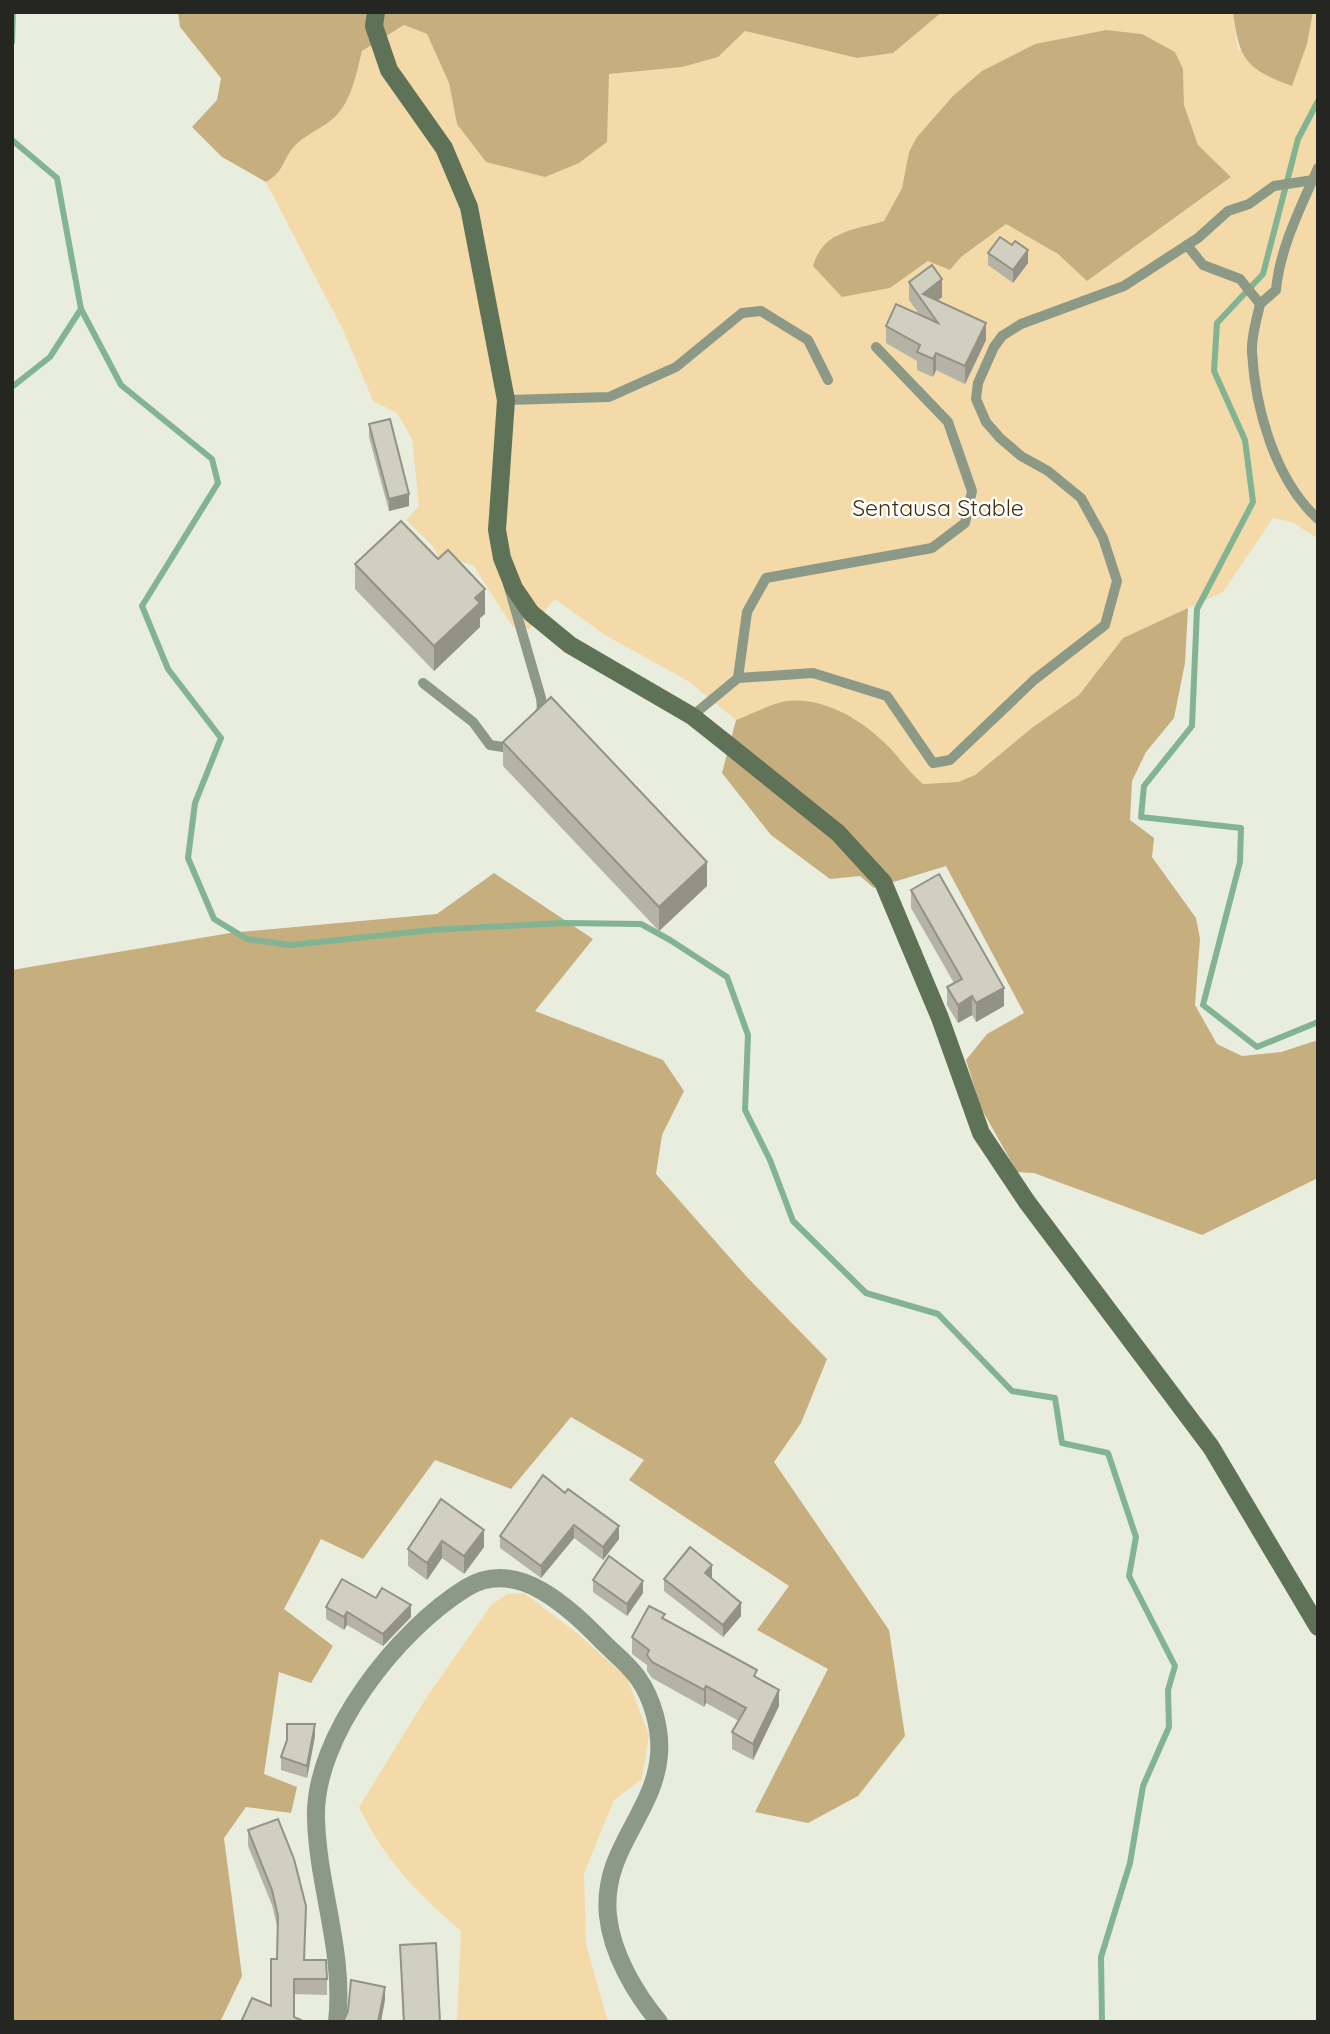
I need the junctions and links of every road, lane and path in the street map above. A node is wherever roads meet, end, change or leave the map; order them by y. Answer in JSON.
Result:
{"nodes":[{"id":1,"x":376,"y":12,"type":"edge"},
{"id":2,"x":1318,"y":168,"type":"edge"},
{"id":3,"x":1307,"y":180,"type":"junction"},
{"id":4,"x":1187,"y":245,"type":"junction"},
{"id":5,"x":1257,"y":300,"type":"junction"},
{"id":6,"x":876,"y":347,"type":"dead end"},
{"id":7,"x":828,"y":380,"type":"dead end"},
{"id":8,"x":506,"y":400,"type":"junction"},
{"id":9,"x":1318,"y":519,"type":"edge"},
{"id":10,"x":508,"y":574,"type":"junction"},
{"id":11,"x":738,"y":678,"type":"junction"},
{"id":12,"x":423,"y":683,"type":"dead end"},
{"id":13,"x":692,"y":716,"type":"junction"},
{"id":14,"x":530,"y":725,"type":"edge"},
{"id":15,"x":521,"y":734,"type":"edge"},
{"id":16,"x":1318,"y":1627,"type":"edge"},
{"id":17,"x":337,"y":2022,"type":"edge"},
{"id":18,"x":659,"y":2022,"type":"edge"}],
"edges":[{"from":1,"to":8,"type":"street"},
{"from":2,"to":3,"type":"lane"},
{"from":3,"to":4,"type":"lane"},
{"from":3,"to":5,"type":"lane"},
{"from":4,"to":5,"type":"lane"},
{"from":4,"to":11,"type":"lane"},
{"from":5,"to":9,"type":"lane"},
{"from":6,"to":11,"type":"lane"},
{"from":7,"to":8,"type":"lane"},
{"from":8,"to":10,"type":"street"},
{"from":10,"to":13,"type":"street"},
{"from":10,"to":14,"type":"lane"},
{"from":11,"to":13,"type":"lane"},
{"from":12,"to":15,"type":"lane"},
{"from":13,"to":16,"type":"street"},
{"from":17,"to":18,"type":"street"}]}
